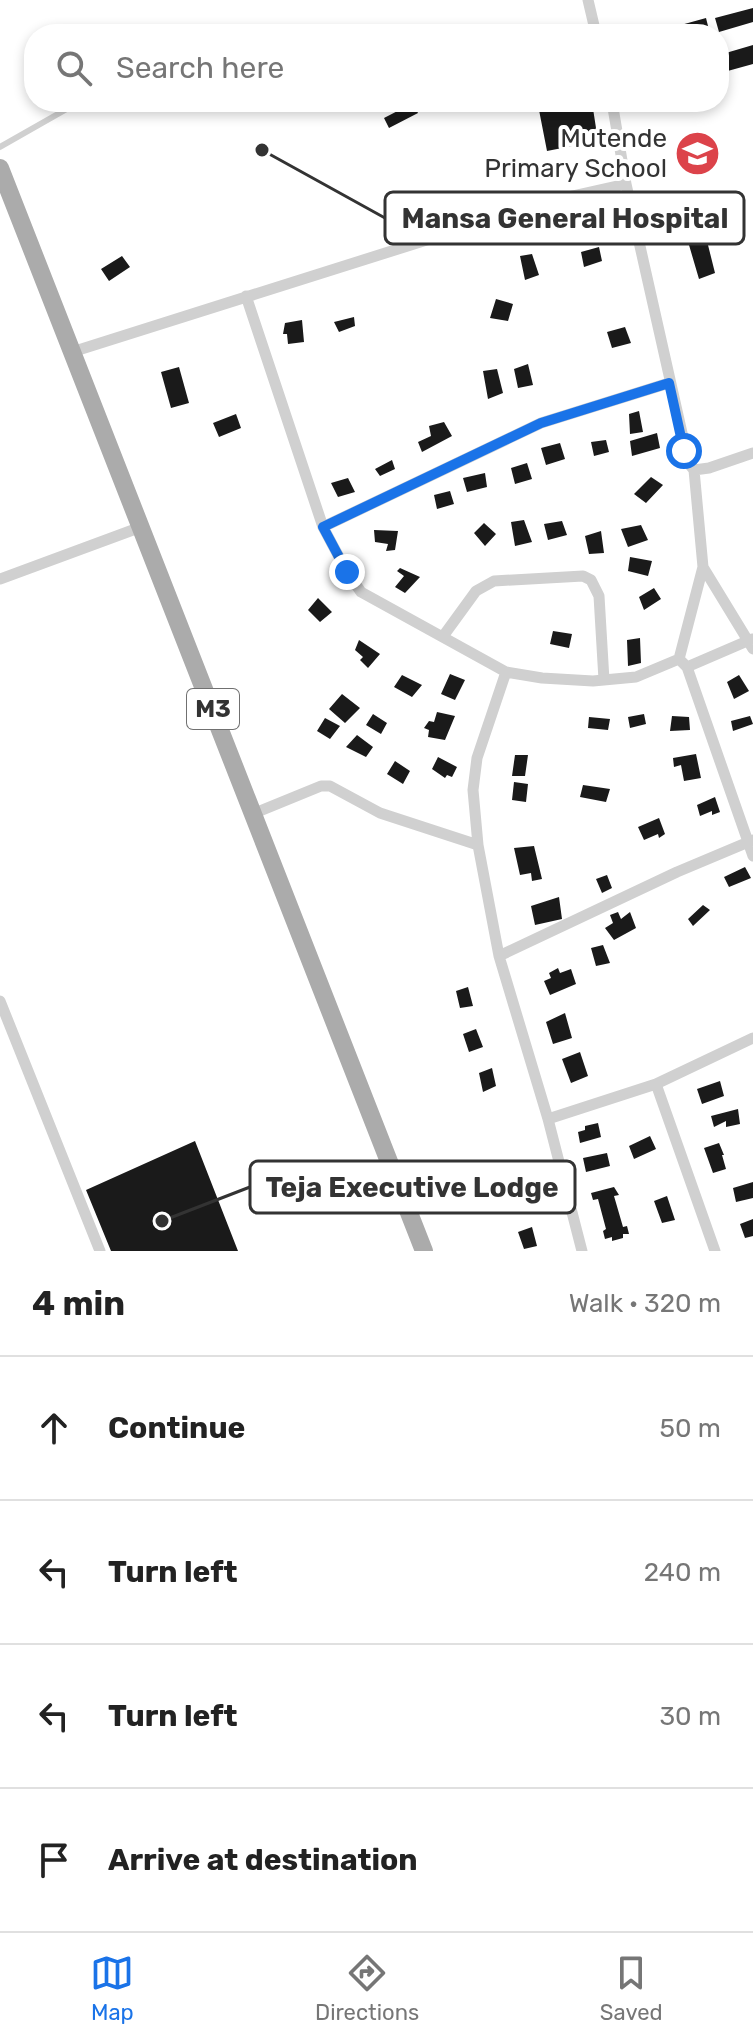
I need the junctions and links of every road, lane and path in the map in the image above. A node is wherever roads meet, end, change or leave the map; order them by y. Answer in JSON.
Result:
{"nodes":[{"id":1,"x":588,"y":0,"type":"edge"},
{"id":2,"x":594,"y":24,"type":"edge"},
{"id":3,"x":61,"y":112,"type":"edge"},
{"id":4,"x":614,"y":112,"type":"edge"},
{"id":5,"x":0,"y":147,"type":"edge"},
{"id":6,"x":0,"y":168,"type":"edge"},
{"id":7,"x":626,"y":184,"type":"junction"},
{"id":8,"x":246,"y":296,"type":"junction"},
{"id":9,"x":72,"y":352,"type":"junction"},
{"id":10,"x":669,"y":383,"type":"junction"},
{"id":11,"x":753,"y":453,"type":"edge"},
{"id":12,"x":694,"y":470,"type":"junction"},
{"id":13,"x":141,"y":527,"type":"junction"},
{"id":14,"x":323,"y":527,"type":"junction"},
{"id":15,"x":703,"y":567,"type":"junction"},
{"id":16,"x":0,"y":579,"type":"edge"},
{"id":17,"x":444,"y":635,"type":"junction"},
{"id":18,"x":752,"y":643,"type":"edge"},
{"id":19,"x":683,"y":663,"type":"junction"},
{"id":20,"x":506,"y":672,"type":"junction"},
{"id":21,"x":604,"y":680,"type":"junction"},
{"id":22,"x":255,"y":813,"type":"junction"},
{"id":23,"x":750,"y":841,"type":"edge"},
{"id":24,"x":478,"y":845,"type":"junction"},
{"id":25,"x":753,"y":856,"type":"edge"},
{"id":26,"x":499,"y":956,"type":"junction"},
{"id":27,"x":0,"y":1001,"type":"edge"},
{"id":28,"x":753,"y":1038,"type":"edge"},
{"id":29,"x":656,"y":1084,"type":"junction"},
{"id":30,"x":548,"y":1119,"type":"junction"},
{"id":31,"x":100,"y":1251,"type":"edge"},
{"id":32,"x":424,"y":1251,"type":"edge"},
{"id":33,"x":582,"y":1251,"type":"edge"},
{"id":34,"x":715,"y":1251,"type":"edge"}],
"edges":[{"from":1,"to":2,"type":"street"},
{"from":3,"to":5,"type":"lane"},
{"from":4,"to":7,"type":"street"},
{"from":6,"to":9,"type":"main road","number":"M3"},
{"from":7,"to":8,"type":"street"},
{"from":7,"to":10,"type":"street"},
{"from":8,"to":9,"type":"street"},
{"from":8,"to":14,"type":"street"},
{"from":9,"to":13,"type":"main road","number":"M3"},
{"from":10,"to":12,"type":"street"},
{"from":10,"to":14,"type":"street"},
{"from":11,"to":12,"type":"street"},
{"from":12,"to":15,"type":"street"},
{"from":13,"to":16,"type":"street"},
{"from":13,"to":22,"type":"main road","number":"M3"},
{"from":14,"to":17,"type":"street"},
{"from":15,"to":18,"type":"street"},
{"from":15,"to":19,"type":"street"},
{"from":17,"to":20,"type":"street"},
{"from":17,"to":21,"type":"street"},
{"from":18,"to":19,"type":"street"},
{"from":19,"to":21,"type":"street"},
{"from":19,"to":23,"type":"street"},
{"from":20,"to":21,"type":"street"},
{"from":20,"to":24,"type":"street"},
{"from":22,"to":24,"type":"street"},
{"from":22,"to":32,"type":"main road","number":"M3"},
{"from":23,"to":25,"type":"street"},
{"from":23,"to":26,"type":"street"},
{"from":24,"to":26,"type":"street"},
{"from":26,"to":30,"type":"street"},
{"from":27,"to":31,"type":"street"},
{"from":28,"to":29,"type":"street"},
{"from":29,"to":30,"type":"street"},
{"from":29,"to":34,"type":"street"},
{"from":30,"to":33,"type":"street"}]}
